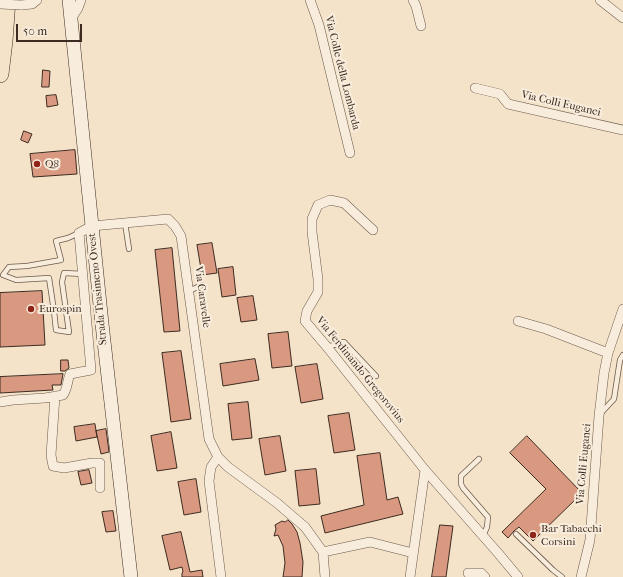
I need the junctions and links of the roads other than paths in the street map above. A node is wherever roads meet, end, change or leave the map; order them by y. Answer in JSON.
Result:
{"nodes":[{"id":1,"x":37,"y":0,"type":"edge"},
{"id":2,"x":69,"y":0,"type":"edge"},
{"id":3,"x":81,"y":0,"type":"edge"},
{"id":4,"x":310,"y":0,"type":"edge"},
{"id":5,"x":413,"y":0,"type":"edge"},
{"id":6,"x":600,"y":0,"type":"edge"},
{"id":7,"x":14,"y":3,"type":"edge"},
{"id":8,"x":0,"y":4,"type":"edge"},
{"id":9,"x":623,"y":18,"type":"edge"},
{"id":10,"x":71,"y":19,"type":"junction"},
{"id":11,"x":421,"y":26,"type":"dead end"},
{"id":12,"x":0,"y":74,"type":"edge"},
{"id":13,"x":475,"y":88,"type":"dead end"},
{"id":14,"x":623,"y":130,"type":"edge"},
{"id":15,"x":350,"y":153,"type":"dead end"},
{"id":16,"x":125,"y":223,"type":"junction"},
{"id":17,"x":92,"y":226,"type":"junction"},
{"id":18,"x":374,"y":230,"type":"dead end"},
{"id":19,"x":79,"y":233,"type":"junction"},
{"id":20,"x":129,"y":249,"type":"dead end"},
{"id":21,"x":83,"y":274,"type":"junction"},
{"id":22,"x":202,"y":285,"type":"dead end"},
{"id":23,"x":189,"y":291,"type":"junction"},
{"id":24,"x":623,"y":310,"type":"edge"},
{"id":25,"x":518,"y":321,"type":"dead end"},
{"id":26,"x":327,"y":347,"type":"junction"},
{"id":27,"x":608,"y":352,"type":"junction"},
{"id":28,"x":623,"y":355,"type":"edge"},
{"id":29,"x":376,"y":376,"type":"dead end"},
{"id":30,"x":55,"y":396,"type":"junction"},
{"id":31,"x":0,"y":402,"type":"edge"},
{"id":32,"x":599,"y":416,"type":"junction"},
{"id":33,"x":218,"y":457,"type":"junction"},
{"id":34,"x":479,"y":459,"type":"dead end"},
{"id":35,"x":425,"y":470,"type":"junction"},
{"id":36,"x":100,"y":488,"type":"dead end"},
{"id":37,"x":516,"y":534,"type":"dead end"},
{"id":38,"x":483,"y":536,"type":"junction"},
{"id":39,"x":323,"y":552,"type":"junction"},
{"id":40,"x":413,"y":553,"type":"junction"},
{"id":41,"x":468,"y":572,"type":"dead end"},
{"id":42,"x":515,"y":576,"type":"edge"},
{"id":43,"x":131,"y":577,"type":"edge"},
{"id":44,"x":221,"y":577,"type":"edge"},
{"id":45,"x":325,"y":577,"type":"edge"},
{"id":46,"x":410,"y":577,"type":"edge"},
{"id":47,"x":485,"y":577,"type":"edge"},
{"id":48,"x":562,"y":577,"type":"edge"},
{"id":49,"x":581,"y":577,"type":"edge"}],
"edges":[{"from":1,"to":7,"type":"street"},
{"from":2,"to":10,"type":"main road","name":"Strada Trasimeno Ovest"},
{"from":3,"to":10,"type":"street"},
{"from":4,"to":15,"type":"street","name":"Via Colle della Lombarda"},
{"from":5,"to":11,"type":"street"},
{"from":6,"to":9,"type":"street"},
{"from":7,"to":8,"type":"street","bridge":true},
{"from":7,"to":12,"type":"highway"},
{"from":10,"to":17,"type":"main road","name":"Strada Trasimeno Ovest"},
{"from":13,"to":14,"type":"street","name":"Via Colli Euganei"},
{"from":16,"to":17,"type":"street","name":"Via Caravelle"},
{"from":16,"to":20,"type":"lane"},
{"from":16,"to":23,"type":"street","name":"Via Caravelle"},
{"from":17,"to":19,"type":"street"},
{"from":17,"to":43,"type":"main road","name":"Strada Trasimeno Ovest"},
{"from":18,"to":26,"type":"street","name":"Via Ferdinando Gregorovius"},
{"from":19,"to":21,"type":"street"},
{"from":19,"to":21,"type":"lane"},
{"from":21,"to":30,"type":"street"},
{"from":22,"to":23,"type":"lane"},
{"from":23,"to":33,"type":"street","name":"Via Caravelle"},
{"from":24,"to":27,"type":"street","name":"Via Colli Euganei"},
{"from":25,"to":27,"type":"street"},
{"from":26,"to":29,"type":"lane"},
{"from":26,"to":35,"type":"street","name":"Via Ferdinando Gregorovius"},
{"from":27,"to":32,"type":"street","name":"Via Colli Euganei"},
{"from":28,"to":32,"type":"lane"},
{"from":30,"to":31,"type":"street"},
{"from":30,"to":36,"type":"street"},
{"from":32,"to":49,"type":"street","name":"Via Colli Euganei"},
{"from":33,"to":39,"type":"street","name":"Via Caravelle"},
{"from":33,"to":44,"type":"street"},
{"from":34,"to":38,"type":"lane"},
{"from":35,"to":38,"type":"street","name":"Via Ferdinando Gregorovius"},
{"from":35,"to":40,"type":"street"},
{"from":37,"to":48,"type":"lane"},
{"from":38,"to":42,"type":"street","name":"Via Ferdinando Gregorovius"},
{"from":39,"to":40,"type":"street"},
{"from":39,"to":45,"type":"street"},
{"from":40,"to":46,"type":"street"},
{"from":41,"to":47,"type":"street"}]}
